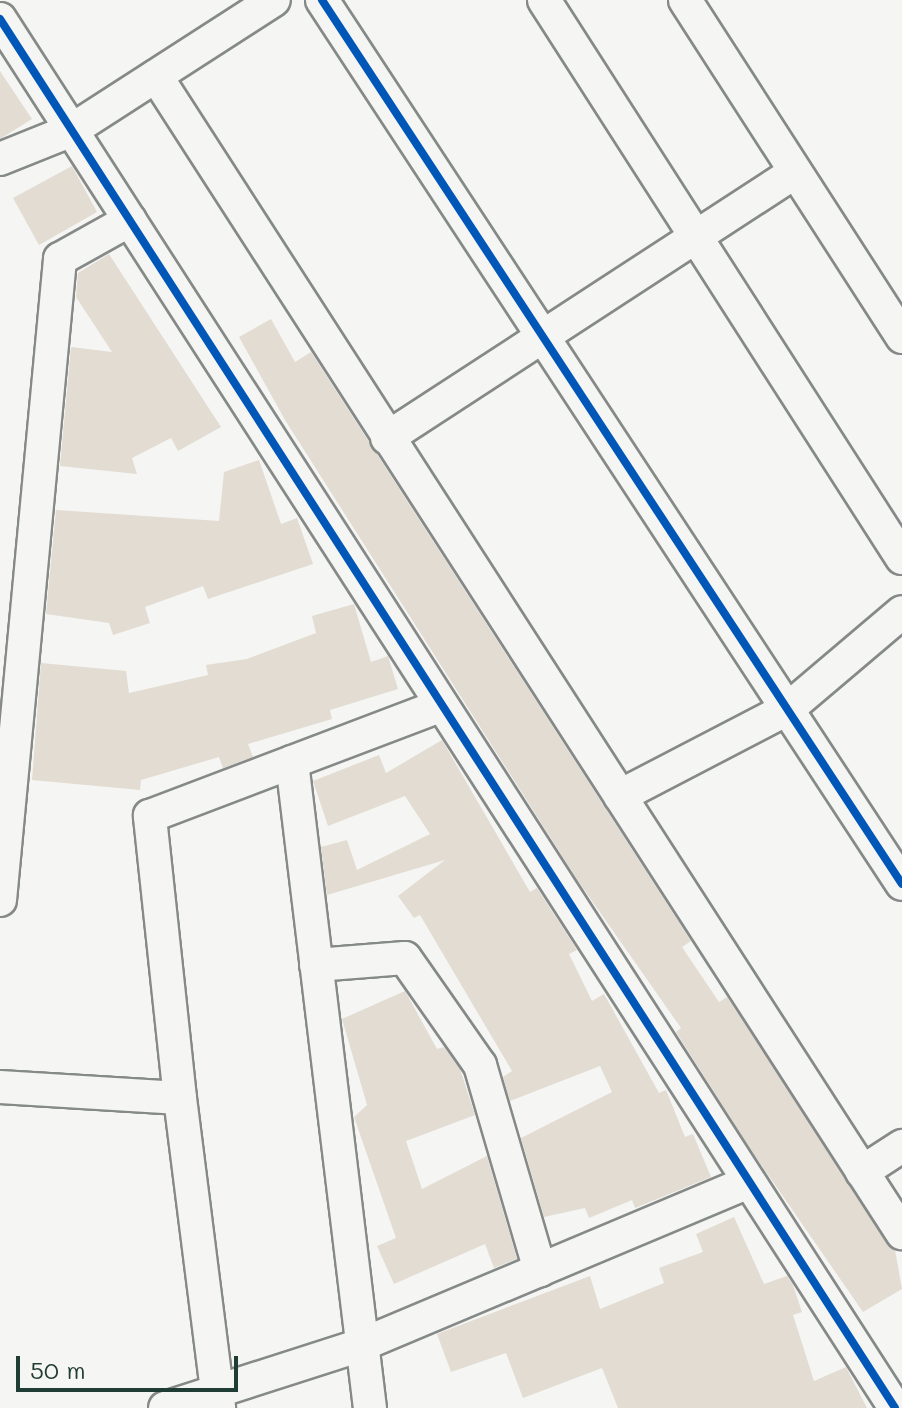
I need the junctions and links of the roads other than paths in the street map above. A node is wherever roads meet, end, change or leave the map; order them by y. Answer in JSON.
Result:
{"nodes":[{"id":1,"x":274,"y":0,"type":"edge"},
{"id":2,"x":322,"y":0,"type":"edge"},
{"id":3,"x":544,"y":0,"type":"edge"},
{"id":4,"x":685,"y":0,"type":"edge"},
{"id":5,"x":0,"y":19,"type":"edge"},
{"id":6,"x":156,"y":76,"type":"junction"},
{"id":7,"x":72,"y":130,"type":"junction"},
{"id":8,"x":0,"y":159,"type":"edge"},
{"id":9,"x":795,"y":172,"type":"junction"},
{"id":10,"x":130,"y":220,"type":"junction"},
{"id":11,"x":696,"y":238,"type":"junction"},
{"id":12,"x":902,"y":337,"type":"edge"},
{"id":13,"x":541,"y":338,"type":"junction"},
{"id":14,"x":387,"y":438,"type":"junction"},
{"id":15,"x":902,"y":558,"type":"edge"},
{"id":16,"x":902,"y":612,"type":"edge"},
{"id":17,"x":442,"y":705,"type":"junction"},
{"id":18,"x":789,"y":708,"type":"junction"},
{"id":19,"x":292,"y":762,"type":"junction"},
{"id":20,"x":5,"y":788,"type":"edge"},
{"id":21,"x":620,"y":796,"type":"junction"},
{"id":22,"x":902,"y":884,"type":"edge"},
{"id":23,"x":0,"y":900,"type":"edge"},
{"id":24,"x":316,"y":965,"type":"junction"},
{"id":25,"x":0,"y":1087,"type":"edge"},
{"id":26,"x":180,"y":1098,"type":"junction"},
{"id":27,"x":902,"y":1146,"type":"edge"},
{"id":28,"x":862,"y":1172,"type":"junction"},
{"id":29,"x":748,"y":1182,"type":"junction"},
{"id":30,"x":902,"y":1233,"type":"edge"},
{"id":31,"x":540,"y":1270,"type":"junction"},
{"id":32,"x":361,"y":1345,"type":"junction"},
{"id":33,"x":217,"y":1400,"type":"edge"},
{"id":34,"x":165,"y":1408,"type":"edge"},
{"id":35,"x":370,"y":1408,"type":"edge"},
{"id":36,"x":895,"y":1408,"type":"edge"}],
"edges":[{"from":1,"to":6,"type":"street"},
{"from":2,"to":13,"type":"street"},
{"from":3,"to":11,"type":"street"},
{"from":4,"to":9,"type":"street"},
{"from":5,"to":7,"type":"street"},
{"from":6,"to":7,"type":"street"},
{"from":6,"to":14,"type":"street"},
{"from":7,"to":8,"type":"street"},
{"from":7,"to":10,"type":"street"},
{"from":9,"to":11,"type":"street"},
{"from":9,"to":12,"type":"street"},
{"from":10,"to":17,"type":"street"},
{"from":10,"to":20,"type":"street"},
{"from":11,"to":13,"type":"street"},
{"from":11,"to":15,"type":"street"},
{"from":13,"to":14,"type":"street"},
{"from":13,"to":18,"type":"street"},
{"from":14,"to":21,"type":"street"},
{"from":16,"to":18,"type":"street"},
{"from":17,"to":19,"type":"street"},
{"from":17,"to":29,"type":"street"},
{"from":18,"to":21,"type":"street"},
{"from":18,"to":22,"type":"street"},
{"from":19,"to":24,"type":"street"},
{"from":19,"to":26,"type":"street"},
{"from":20,"to":23,"type":"street"},
{"from":21,"to":28,"type":"street"},
{"from":24,"to":31,"type":"street"},
{"from":24,"to":32,"type":"street"},
{"from":25,"to":26,"type":"street"},
{"from":26,"to":33,"type":"street"},
{"from":27,"to":28,"type":"street"},
{"from":28,"to":30,"type":"street"},
{"from":29,"to":31,"type":"street"},
{"from":29,"to":36,"type":"street"},
{"from":31,"to":32,"type":"street"},
{"from":32,"to":33,"type":"street"},
{"from":32,"to":35,"type":"street"},
{"from":33,"to":34,"type":"street"}]}
